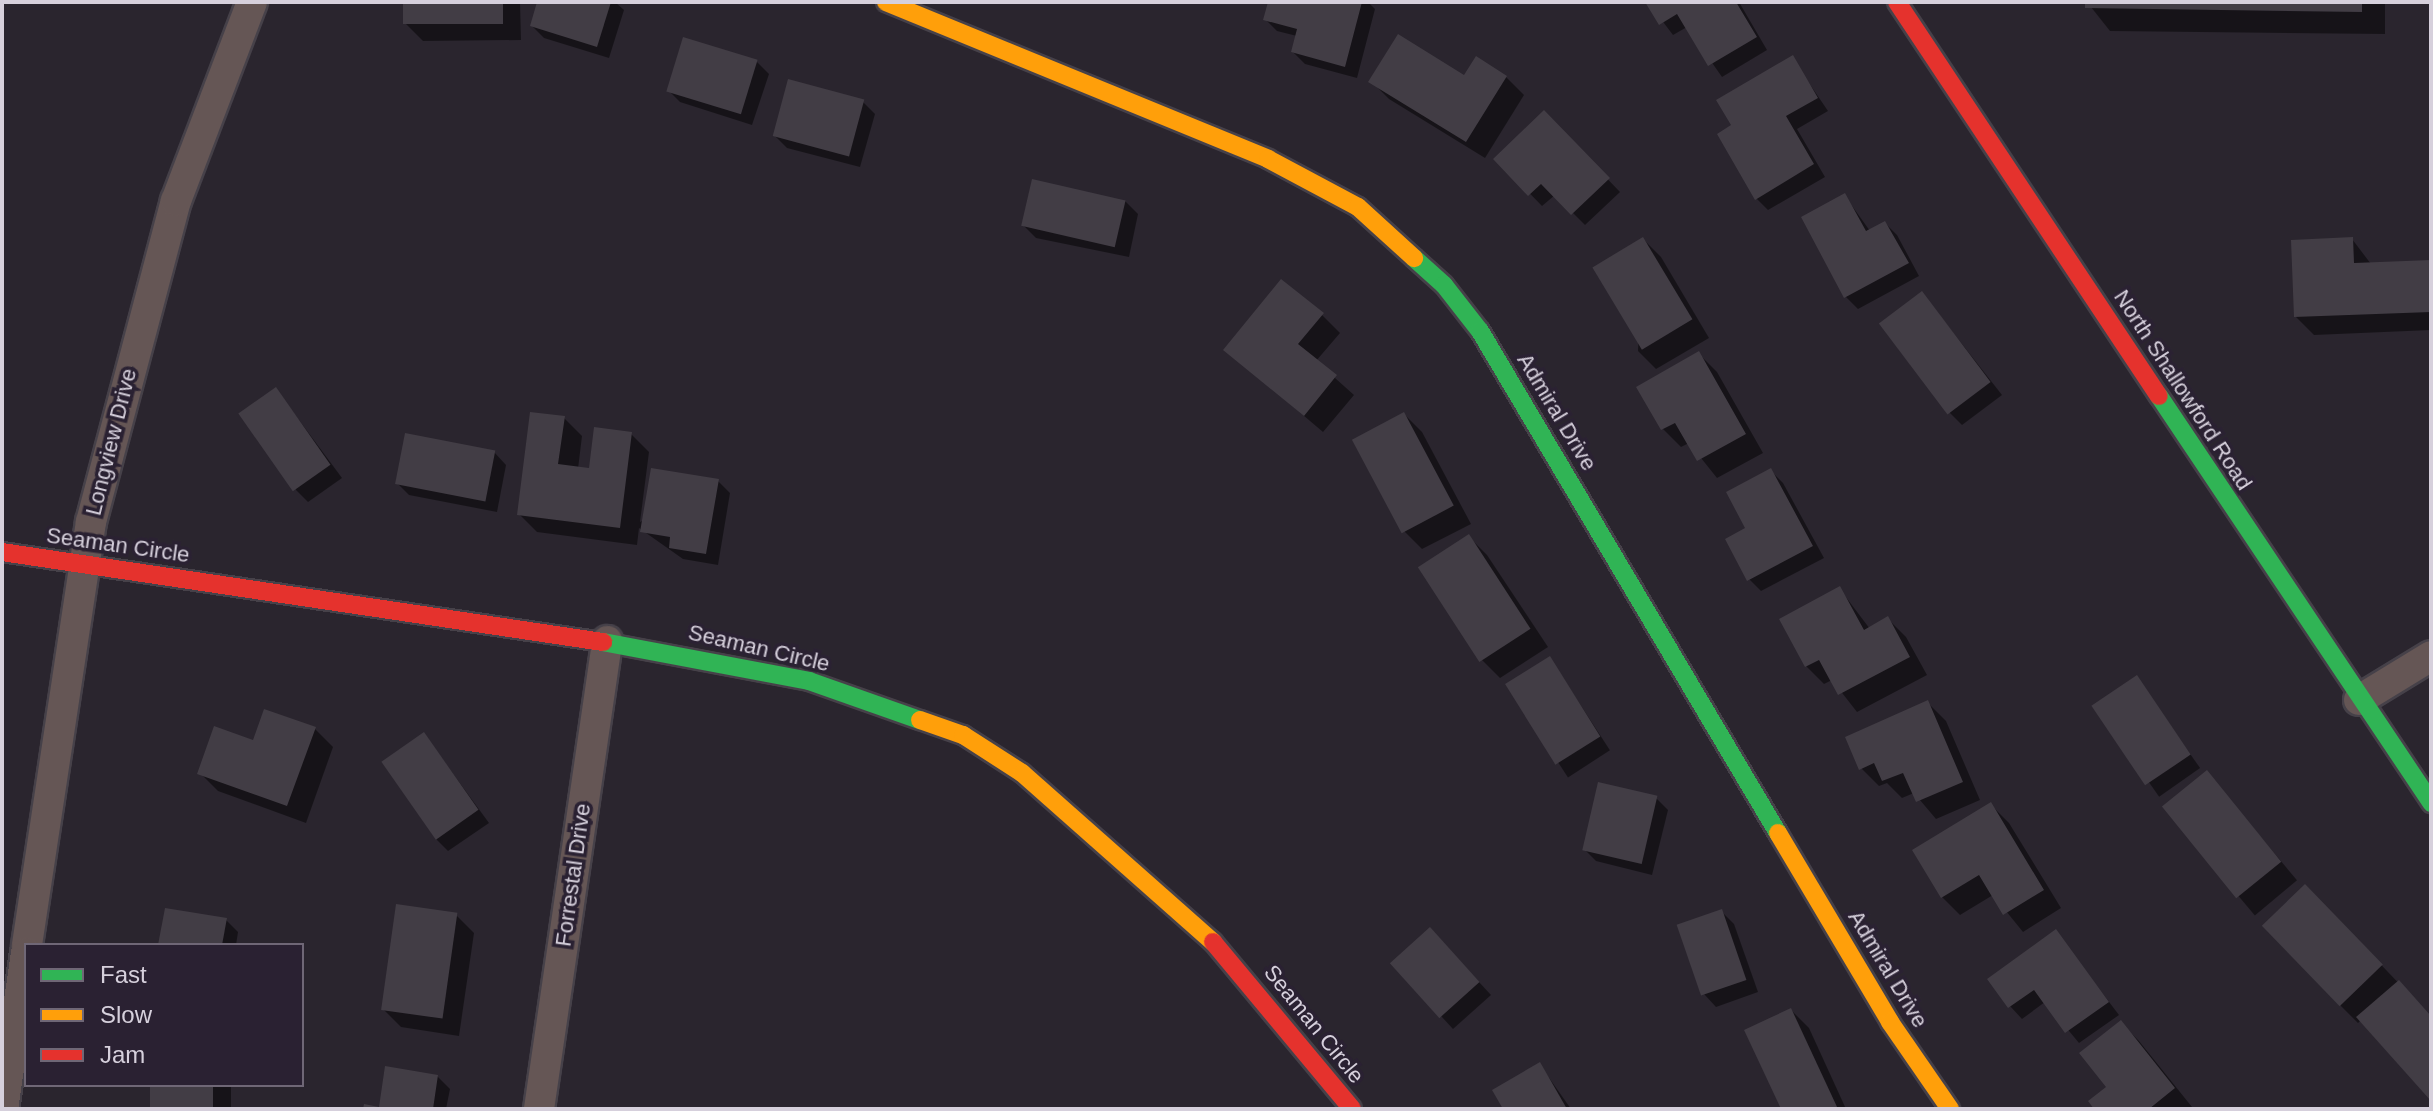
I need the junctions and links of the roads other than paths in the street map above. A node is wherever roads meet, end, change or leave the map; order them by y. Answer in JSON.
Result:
{"nodes":[{"id":1,"x":252,"y":2,"type":"edge"},
{"id":2,"x":886,"y":2,"type":"edge"},
{"id":3,"x":1897,"y":2,"type":"edge"},
{"id":4,"x":2,"y":552,"type":"edge"},
{"id":5,"x":84,"y":564,"type":"junction"},
{"id":6,"x":607,"y":641,"type":"junction"},
{"id":7,"x":2431,"y":656,"type":"edge"},
{"id":8,"x":2359,"y":700,"type":"junction"},
{"id":9,"x":2431,"y":803,"type":"edge"},
{"id":10,"x":27,"y":943,"type":"edge"},
{"id":11,"x":24,"y":967,"type":"edge"},
{"id":12,"x":3,"y":1109,"type":"edge"},
{"id":13,"x":539,"y":1109,"type":"edge"},
{"id":14,"x":1352,"y":1109,"type":"edge"},
{"id":15,"x":1950,"y":1109,"type":"edge"}],
"edges":[{"from":1,"to":5,"type":"street","name":"Longview Drive"},
{"from":2,"to":15,"type":"street","name":"Admiral Drive"},
{"from":3,"to":8,"type":"street","name":"North Shallowford Road"},
{"from":4,"to":5,"type":"street","name":"Seaman Circle"},
{"from":5,"to":6,"type":"street","name":"Seaman Circle"},
{"from":5,"to":10,"type":"street","name":"Longview Drive"},
{"from":6,"to":13,"type":"street","name":"Forrestal Drive"},
{"from":6,"to":14,"type":"street","name":"Seaman Circle"},
{"from":7,"to":8,"type":"street"},
{"from":8,"to":9,"type":"street","name":"North Shallowford Road"},
{"from":11,"to":12,"type":"street"}]}
